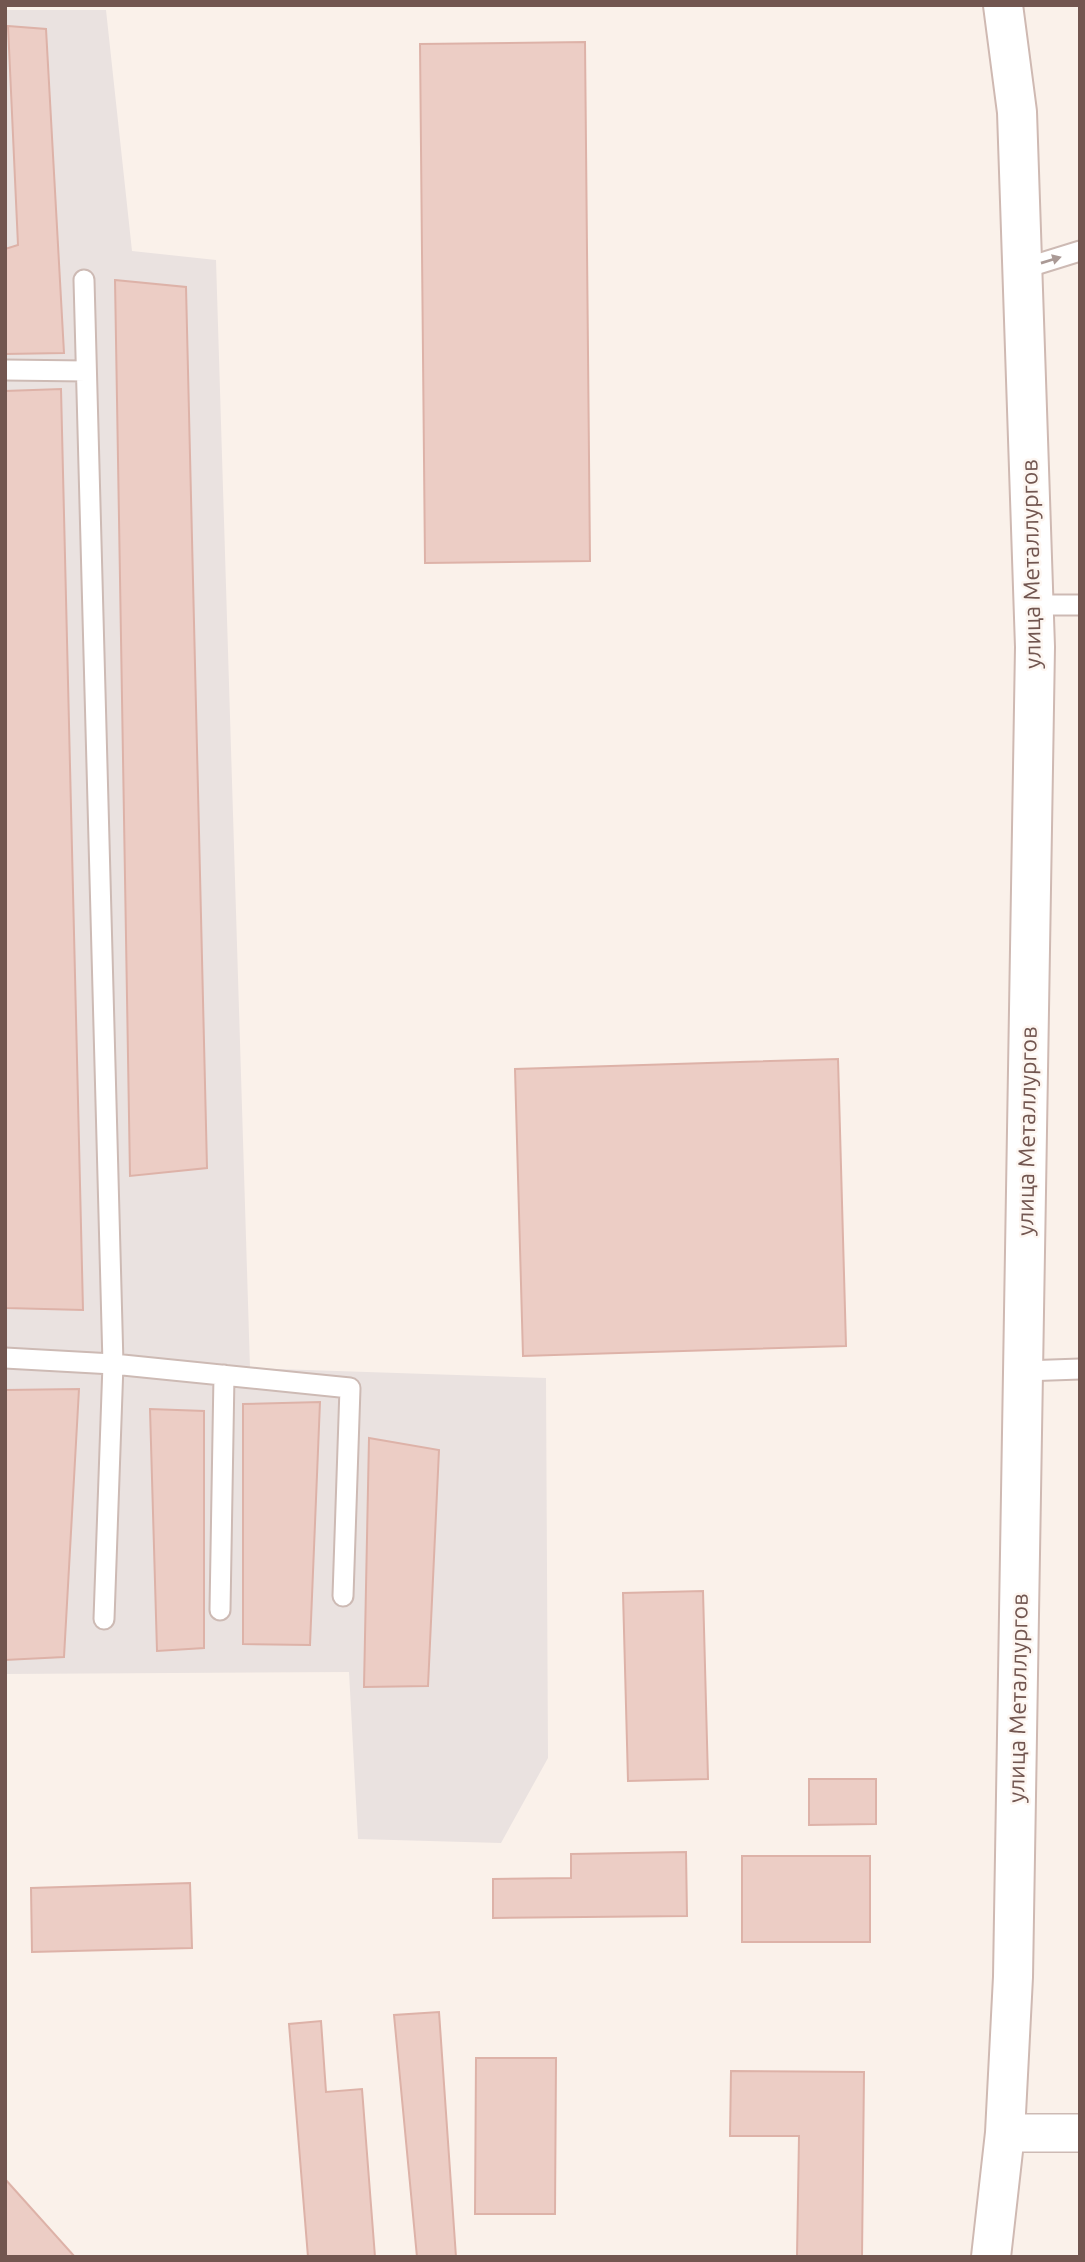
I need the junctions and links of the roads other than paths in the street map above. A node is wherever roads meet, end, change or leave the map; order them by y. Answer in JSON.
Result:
{"nodes":[{"id":1,"x":1003,"y":5,"type":"edge"},
{"id":2,"x":1080,"y":251,"type":"edge"},
{"id":3,"x":1022,"y":269,"type":"junction"},
{"id":4,"x":84,"y":280,"type":"dead end"},
{"id":5,"x":5,"y":370,"type":"edge"},
{"id":6,"x":86,"y":371,"type":"junction"},
{"id":7,"x":1080,"y":604,"type":"edge"},
{"id":8,"x":1033,"y":605,"type":"junction"},
{"id":9,"x":5,"y":1358,"type":"edge"},
{"id":10,"x":113,"y":1364,"type":"junction"},
{"id":11,"x":1080,"y":1369,"type":"edge"},
{"id":12,"x":1023,"y":1371,"type":"junction"},
{"id":13,"x":224,"y":1376,"type":"junction"},
{"id":14,"x":344,"y":1596,"type":"dead end"},
{"id":15,"x":220,"y":1609,"type":"dead end"},
{"id":16,"x":104,"y":1619,"type":"dead end"},
{"id":17,"x":1005,"y":2133,"type":"junction"},
{"id":18,"x":1080,"y":2133,"type":"edge"},
{"id":19,"x":991,"y":2257,"type":"edge"}],
"edges":[{"from":1,"to":3,"type":"main road","name":"улица Металлургов"},
{"from":3,"to":2,"type":"lane","one_way":true},
{"from":3,"to":8,"type":"main road","name":"улица Металлургов"},
{"from":4,"to":6,"type":"lane"},
{"from":5,"to":6,"type":"lane"},
{"from":6,"to":10,"type":"lane"},
{"from":7,"to":8,"type":"lane"},
{"from":8,"to":12,"type":"main road","name":"улица Металлургов"},
{"from":9,"to":10,"type":"lane"},
{"from":10,"to":13,"type":"lane"},
{"from":10,"to":16,"type":"lane"},
{"from":11,"to":12,"type":"lane"},
{"from":12,"to":17,"type":"main road","name":"улица Металлургов"},
{"from":13,"to":14,"type":"lane"},
{"from":13,"to":15,"type":"lane"},
{"from":17,"to":18,"type":"street"},
{"from":17,"to":19,"type":"main road","name":"улица Металлургов"}]}
